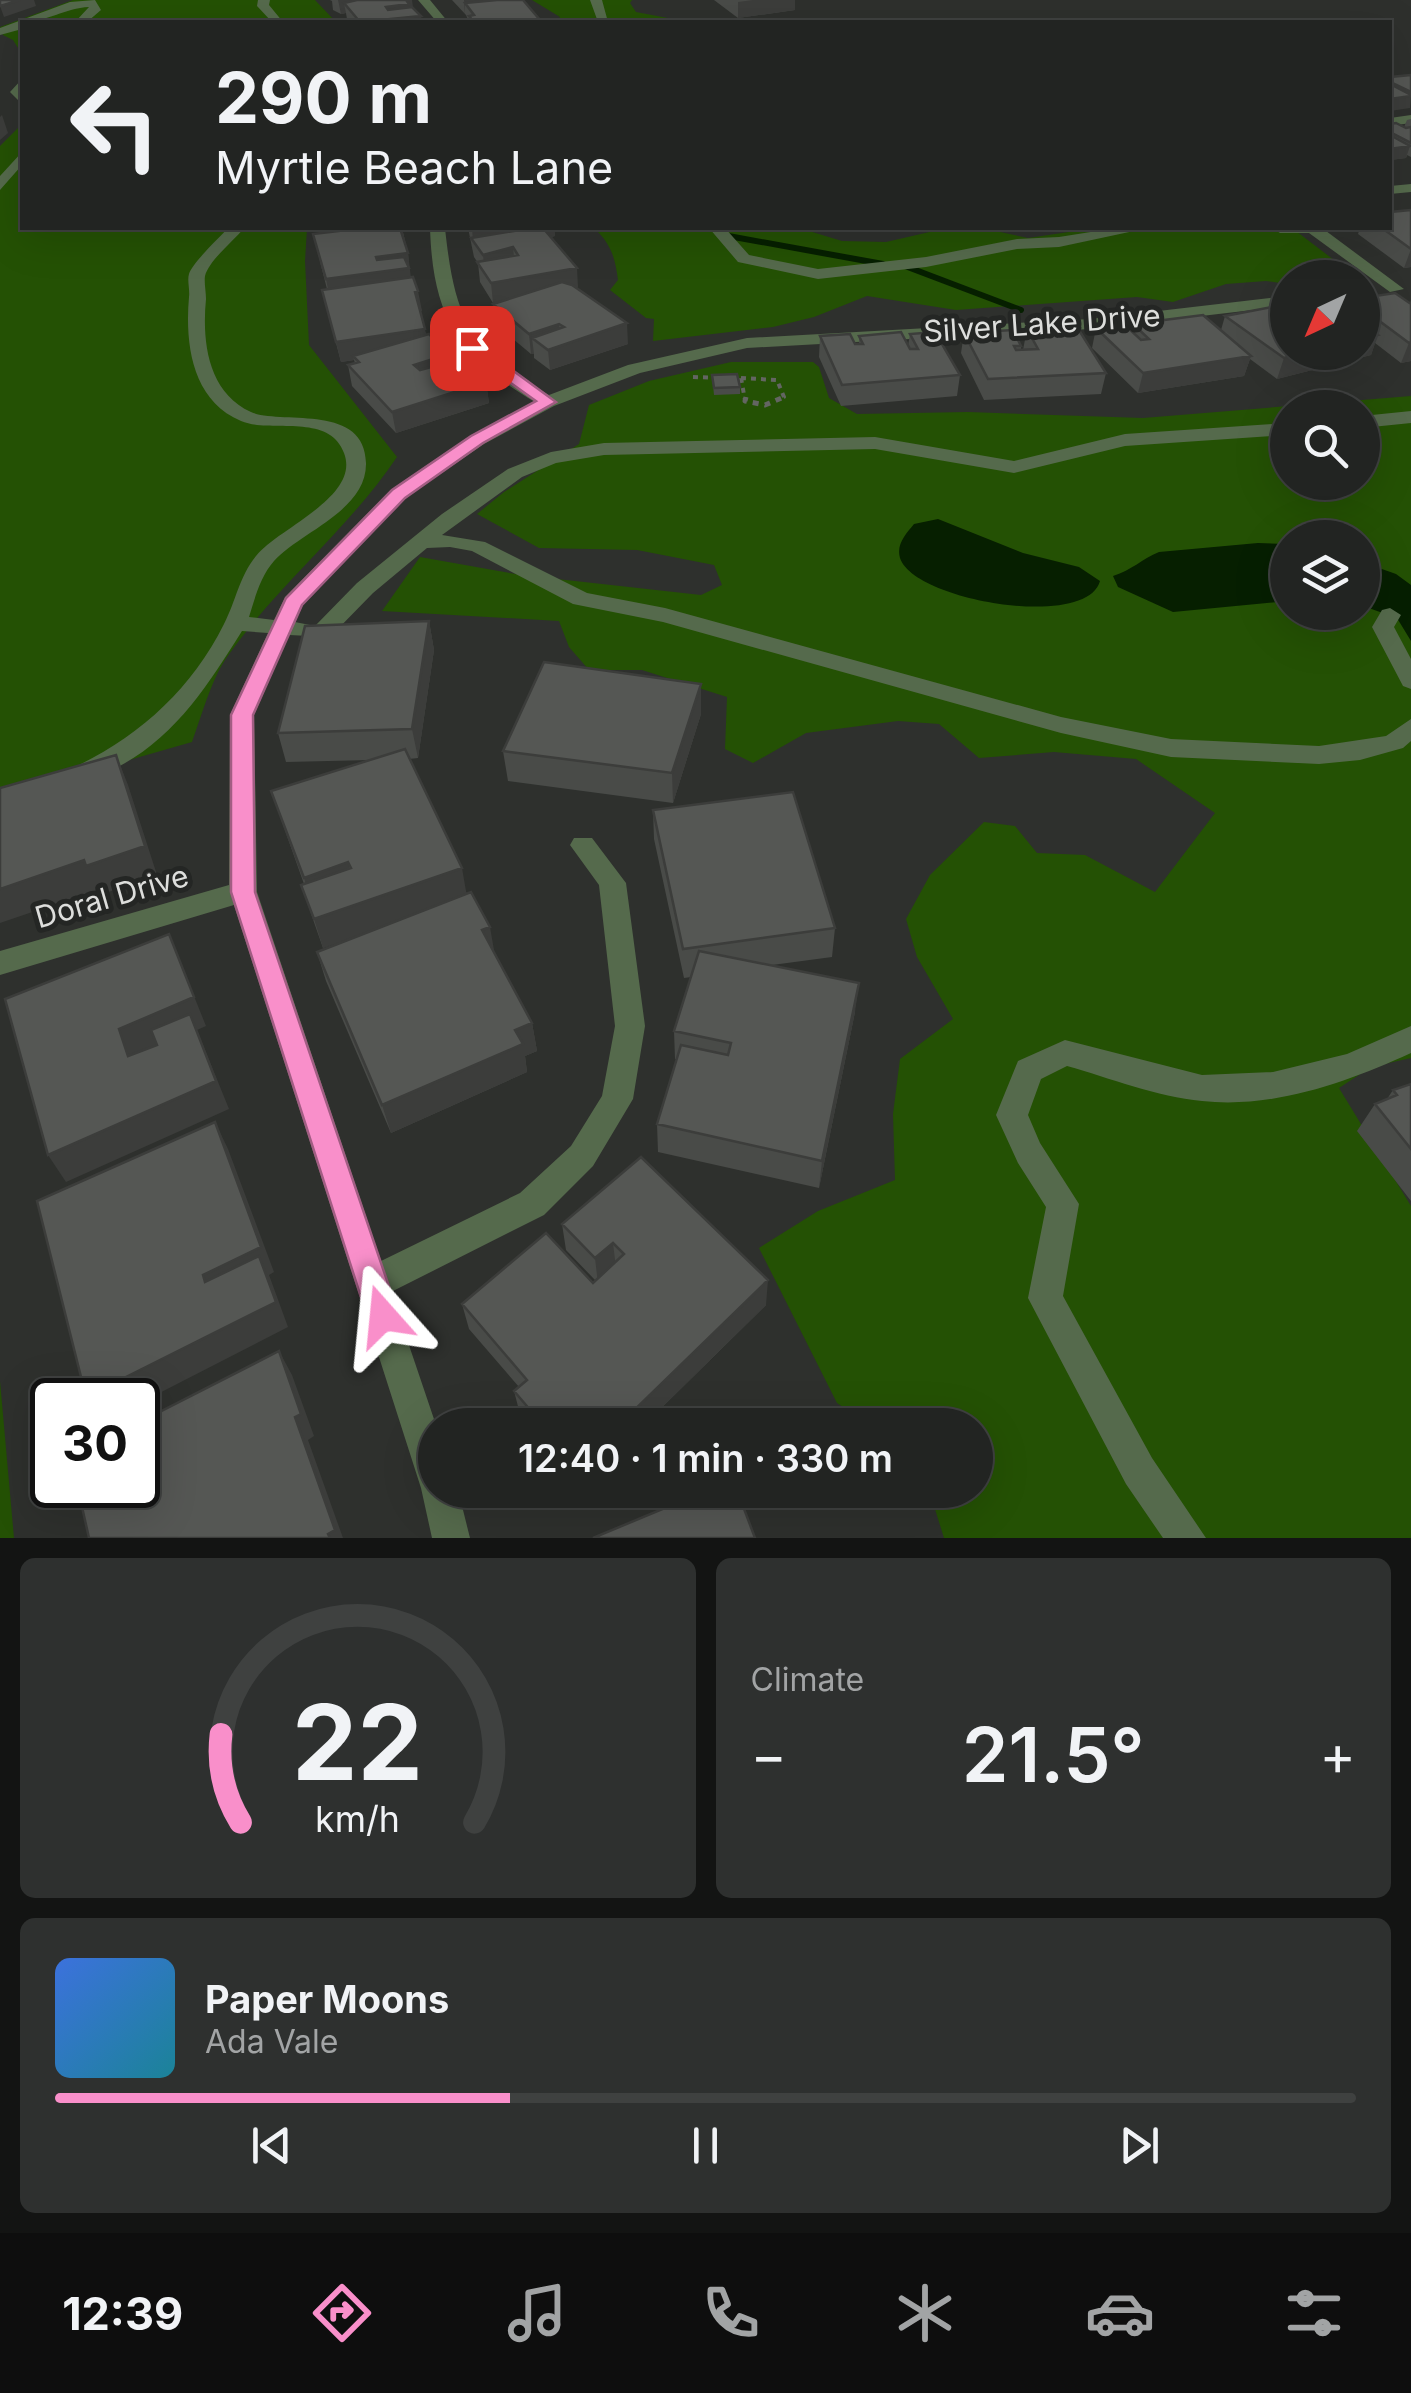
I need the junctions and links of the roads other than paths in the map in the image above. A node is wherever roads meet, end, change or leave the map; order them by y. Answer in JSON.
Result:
{"nodes":[{"id":1,"x":264,"y":0,"type":"edge"},
{"id":2,"x":424,"y":0,"type":"edge"},
{"id":3,"x":35,"y":20,"type":"edge"},
{"id":4,"x":83,"y":20,"type":"edge"},
{"id":5,"x":276,"y":20,"type":"edge"},
{"id":6,"x":441,"y":20,"type":"edge"},
{"id":7,"x":20,"y":159,"type":"edge"},
{"id":8,"x":0,"y":186,"type":"edge"},
{"id":9,"x":234,"y":230,"type":"edge"},
{"id":10,"x":437,"y":230,"type":"edge"},
{"id":11,"x":719,"y":230,"type":"edge"},
{"id":12,"x":1128,"y":230,"type":"edge"},
{"id":13,"x":1315,"y":230,"type":"edge"},
{"id":14,"x":1406,"y":288,"type":"edge"},
{"id":15,"x":1380,"y":290,"type":"edge"},
{"id":16,"x":1270,"y":303,"type":"edge"},
{"id":17,"x":548,"y":402,"type":"junction"},
{"id":18,"x":1411,"y":417,"type":"edge"},
{"id":19,"x":1380,"y":420,"type":"edge"},
{"id":20,"x":1270,"y":430,"type":"edge"},
{"id":21,"x":422,"y":542,"type":"junction"},
{"id":22,"x":1390,"y":614,"type":"dead end"},
{"id":23,"x":236,"y":622,"type":"junction"},
{"id":24,"x":281,"y":629,"type":"junction"},
{"id":25,"x":1411,"y":681,"type":"edge"},
{"id":26,"x":1411,"y":727,"type":"edge"},
{"id":27,"x":64,"y":781,"type":"edge"},
{"id":28,"x":583,"y":844,"type":"dead end"},
{"id":29,"x":243,"y":892,"type":"junction"},
{"id":30,"x":0,"y":963,"type":"edge"},
{"id":31,"x":1411,"y":1038,"type":"edge"},
{"id":32,"x":373,"y":1283,"type":"junction"},
{"id":33,"x":418,"y":1424,"type":"edge"},
{"id":34,"x":444,"y":1508,"type":"edge"},
{"id":35,"x":451,"y":1538,"type":"edge"},
{"id":36,"x":1188,"y":1538,"type":"edge"}],
"edges":[{"from":1,"to":5,"type":"street"},
{"from":2,"to":6,"type":"street"},
{"from":3,"to":4,"type":"street"},
{"from":7,"to":8,"type":"street"},
{"from":9,"to":23,"type":"street"},
{"from":10,"to":17,"type":"street"},
{"from":11,"to":12,"type":"street"},
{"from":13,"to":14,"type":"street"},
{"from":14,"to":15,"type":"street"},
{"from":16,"to":17,"type":"street","name":"Silver Lake Drive"},
{"from":17,"to":24,"type":"street","name":"Silver Lake Drive"},
{"from":18,"to":19,"type":"street"},
{"from":20,"to":21,"type":"street"},
{"from":21,"to":24,"type":"street"},
{"from":21,"to":26,"type":"street"},
{"from":22,"to":25,"type":"street"},
{"from":23,"to":24,"type":"street"},
{"from":23,"to":27,"type":"street"},
{"from":24,"to":29,"type":"street","name":"Silver Lake Drive"},
{"from":28,"to":32,"type":"street"},
{"from":29,"to":30,"type":"street","name":"Doral Drive"},
{"from":29,"to":32,"type":"street","name":"Silver Lake Drive"},
{"from":31,"to":36,"type":"street"},
{"from":32,"to":33,"type":"street","name":"Silver Lake Drive"},
{"from":34,"to":35,"type":"street"}]}
